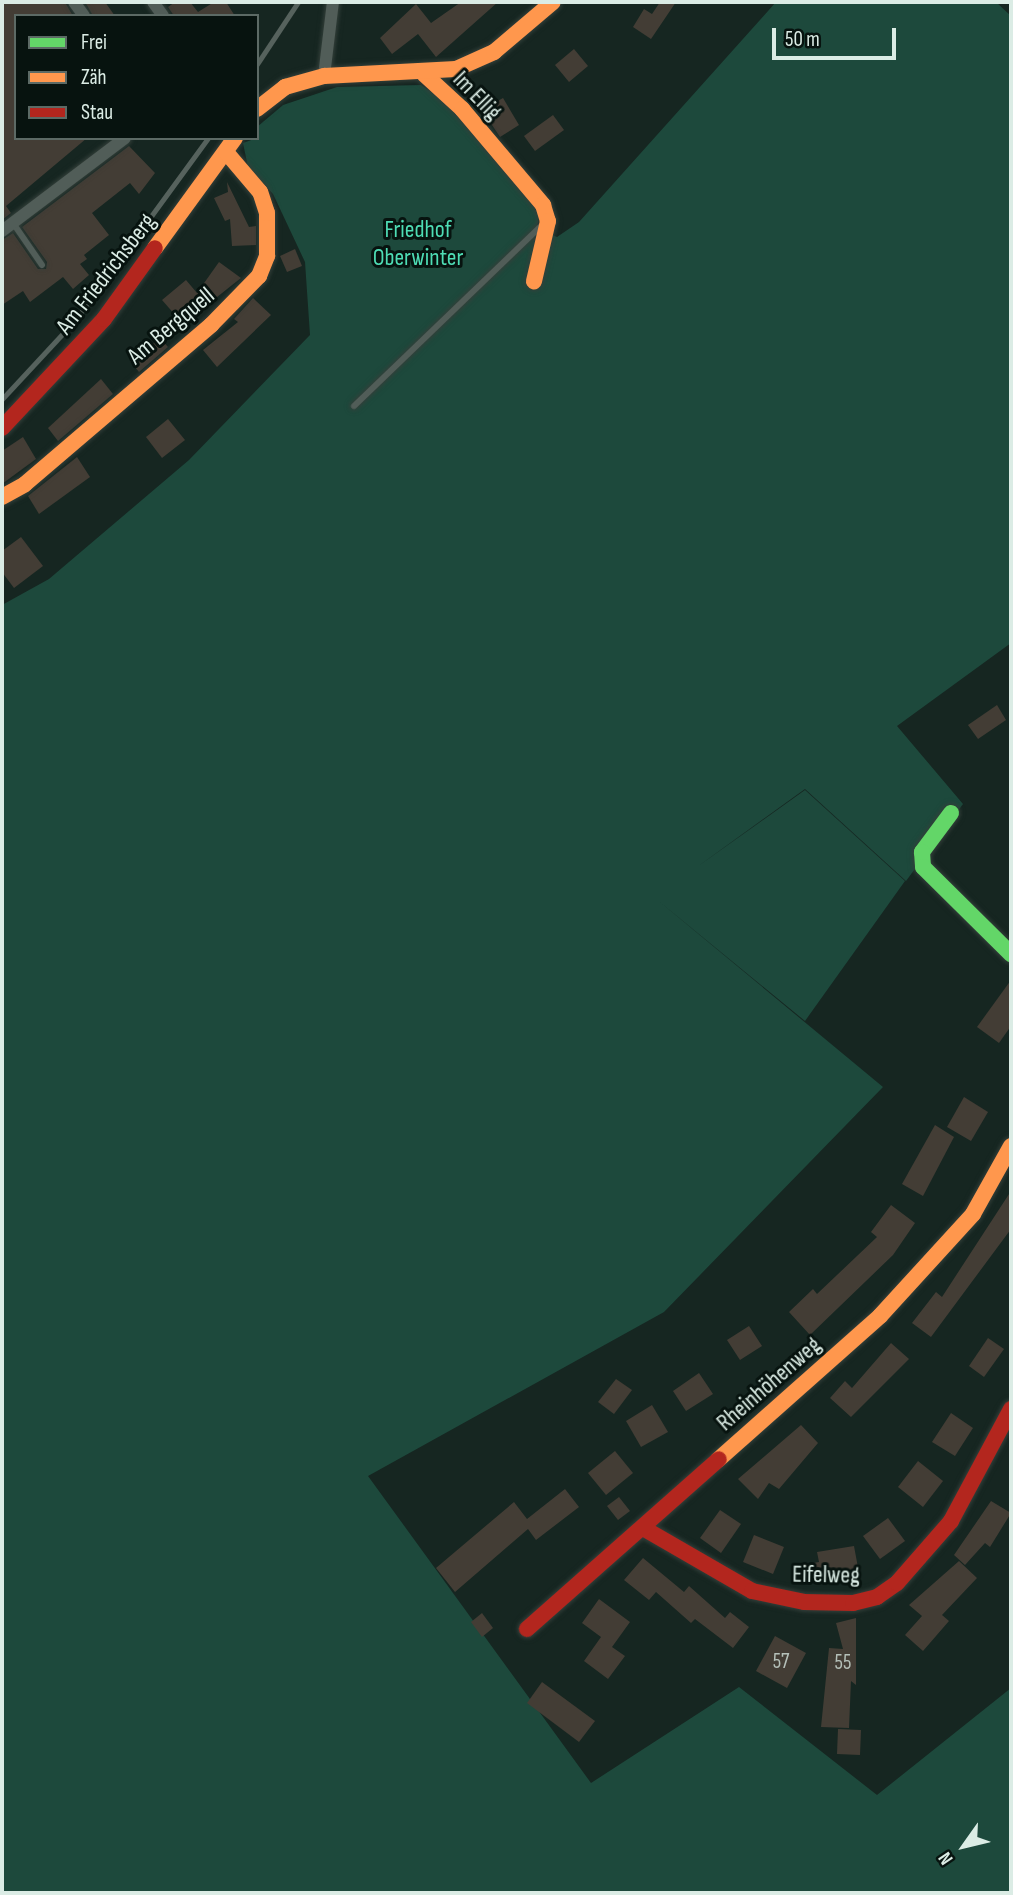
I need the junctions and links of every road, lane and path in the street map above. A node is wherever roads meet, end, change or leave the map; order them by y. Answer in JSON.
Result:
{"nodes":[{"id":1,"x":333,"y":2,"type":"edge"},
{"id":2,"x":553,"y":2,"type":"edge"},
{"id":3,"x":425,"y":74,"type":"junction"},
{"id":4,"x":324,"y":76,"type":"junction"},
{"id":5,"x":259,"y":107,"type":"edge"},
{"id":6,"x":122,"y":140,"type":"edge"},
{"id":7,"x":230,"y":145,"type":"edge"},
{"id":8,"x":548,"y":221,"type":"junction"},
{"id":9,"x":7,"y":227,"type":"edge"},
{"id":10,"x":42,"y":265,"type":"dead end"},
{"id":11,"x":534,"y":281,"type":"dead end"},
{"id":12,"x":354,"y":406,"type":"dead end"},
{"id":13,"x":2,"y":428,"type":"edge"},
{"id":14,"x":2,"y":497,"type":"edge"},
{"id":15,"x":951,"y":813,"type":"dead end"},
{"id":16,"x":1011,"y":954,"type":"edge"},
{"id":17,"x":1011,"y":1146,"type":"edge"},
{"id":18,"x":1011,"y":1409,"type":"edge"},
{"id":19,"x":643,"y":1528,"type":"junction"},
{"id":20,"x":527,"y":1629,"type":"dead end"}],
"edges":[{"from":1,"to":4,"type":"street"},
{"from":2,"to":3,"type":"street","name":"Im Ellig"},
{"from":3,"to":4,"type":"street"},
{"from":3,"to":8,"type":"street","name":"Im Ellig"},
{"from":4,"to":5,"type":"street"},
{"from":6,"to":9,"type":"street"},
{"from":7,"to":13,"type":"street","name":"Am Friedrichsberg"},
{"from":7,"to":14,"type":"street","name":"Am Bergquell"},
{"from":8,"to":11,"type":"street"},
{"from":8,"to":12,"type":"lane"},
{"from":9,"to":10,"type":"lane"},
{"from":15,"to":16,"type":"street"},
{"from":17,"to":19,"type":"street","name":"Rheinhöhenweg"},
{"from":18,"to":19,"type":"street","name":"Eifelweg"},
{"from":19,"to":20,"type":"street","name":"Rheinhöhenweg"}]}
